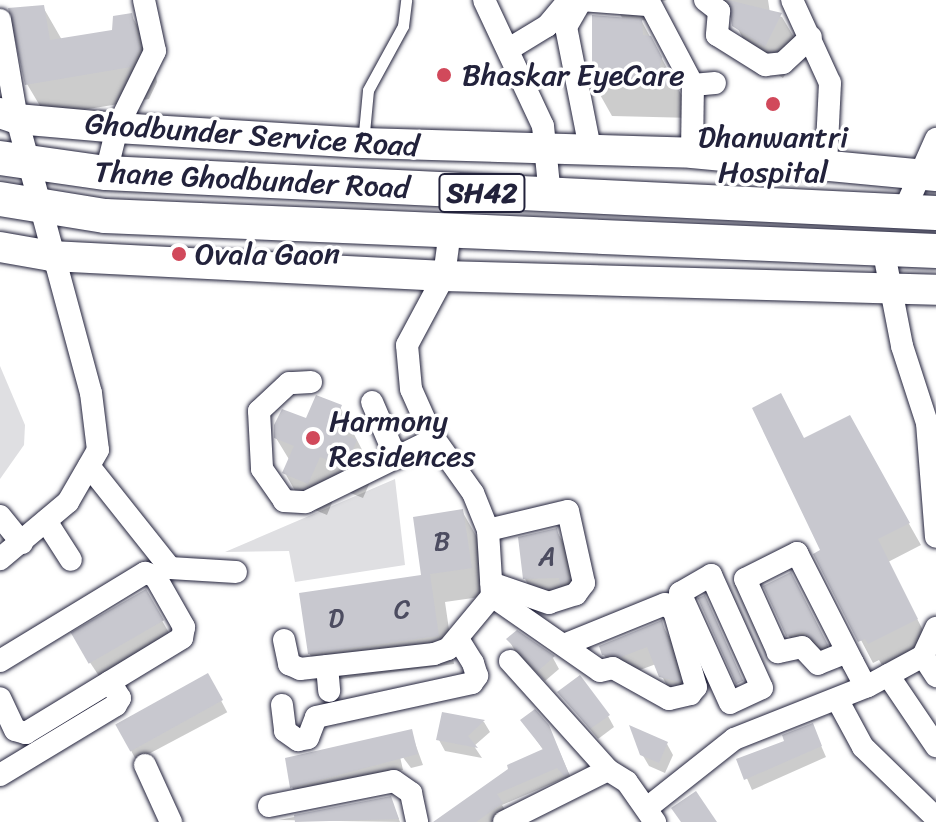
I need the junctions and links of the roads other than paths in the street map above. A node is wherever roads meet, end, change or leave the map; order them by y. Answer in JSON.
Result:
{"nodes":[{"id":1,"x":144,"y":0,"type":"edge"},
{"id":2,"x":406,"y":0,"type":"edge"},
{"id":3,"x":484,"y":0,"type":"edge"},
{"id":4,"x":569,"y":0,"type":"edge"},
{"id":5,"x":581,"y":0,"type":"edge"},
{"id":6,"x":705,"y":0,"type":"edge"},
{"id":7,"x":792,"y":0,"type":"edge"},
{"id":8,"x":648,"y":3,"type":"edge"},
{"id":9,"x":0,"y":20,"type":"edge"},
{"id":10,"x":811,"y":37,"type":"junction"},
{"id":11,"x":509,"y":49,"type":"junction"},
{"id":12,"x":9,"y":116,"type":"edge"},
{"id":13,"x":117,"y":128,"type":"junction"},
{"id":14,"x":936,"y":139,"type":"edge"},
{"id":15,"x":363,"y":143,"type":"junction"},
{"id":16,"x":549,"y":149,"type":"junction"},
{"id":17,"x":591,"y":153,"type":"junction"},
{"id":18,"x":692,"y":153,"type":"junction"},
{"id":19,"x":15,"y":160,"type":"edge"},
{"id":20,"x":826,"y":165,"type":"junction"},
{"id":21,"x":106,"y":173,"type":"junction"},
{"id":22,"x":928,"y":175,"type":"edge"},
{"id":23,"x":550,"y":196,"type":"junction"},
{"id":24,"x":0,"y":199,"type":"edge"},
{"id":25,"x":41,"y":206,"type":"junction"},
{"id":26,"x":920,"y":212,"type":"edge"},
{"id":27,"x":450,"y":231,"type":"junction"},
{"id":28,"x":0,"y":247,"type":"edge"},
{"id":29,"x":883,"y":248,"type":"junction"},
{"id":30,"x":936,"y":251,"type":"edge"},
{"id":31,"x":51,"y":256,"type":"junction"},
{"id":32,"x":444,"y":276,"type":"junction"},
{"id":33,"x":890,"y":287,"type":"junction"},
{"id":34,"x":936,"y":290,"type":"edge"},
{"id":35,"x":311,"y":382,"type":"dead end"},
{"id":36,"x":372,"y":402,"type":"dead end"},
{"id":37,"x":434,"y":439,"type":"junction"},
{"id":38,"x":396,"y":458,"type":"junction"},
{"id":39,"x":89,"y":466,"type":"junction"},
{"id":40,"x":0,"y":516,"type":"edge"},
{"id":41,"x":46,"y":521,"type":"junction"},
{"id":42,"x":936,"y":526,"type":"edge"},
{"id":43,"x":488,"y":530,"type":"junction"},
{"id":44,"x":22,"y":543,"type":"junction"},
{"id":45,"x":0,"y":559,"type":"edge"},
{"id":46,"x":71,"y":560,"type":"dead end"},
{"id":47,"x":236,"y":572,"type":"dead end"},
{"id":48,"x":492,"y":589,"type":"junction"},
{"id":49,"x":936,"y":628,"type":"edge"},
{"id":50,"x":936,"y":635,"type":"edge"},
{"id":51,"x":458,"y":639,"type":"junction"},
{"id":52,"x":284,"y":640,"type":"dead end"},
{"id":53,"x":564,"y":645,"type":"junction"},
{"id":54,"x":847,"y":652,"type":"junction"},
{"id":55,"x":923,"y":656,"type":"junction"},
{"id":56,"x":0,"y":661,"type":"edge"},
{"id":57,"x":510,"y":661,"type":"dead end"},
{"id":58,"x":327,"y":666,"type":"junction"},
{"id":59,"x":600,"y":671,"type":"junction"},
{"id":60,"x":888,"y":675,"type":"junction"},
{"id":61,"x":936,"y":676,"type":"edge"},
{"id":62,"x":110,"y":682,"type":"junction"},
{"id":63,"x":866,"y":687,"type":"junction"},
{"id":64,"x":329,"y":691,"type":"dead end"},
{"id":65,"x":746,"y":697,"type":"junction"},
{"id":66,"x":0,"y":698,"type":"edge"},
{"id":67,"x":837,"y":699,"type":"junction"},
{"id":68,"x":282,"y":705,"type":"dead end"},
{"id":69,"x":655,"y":706,"type":"dead end"},
{"id":70,"x":759,"y":729,"type":"junction"},
{"id":71,"x":936,"y":746,"type":"edge"},
{"id":72,"x":145,"y":765,"type":"dead end"},
{"id":73,"x":608,"y":770,"type":"junction"},
{"id":74,"x":0,"y":775,"type":"edge"},
{"id":75,"x":269,"y":806,"type":"dead end"},
{"id":76,"x":651,"y":815,"type":"edge"},
{"id":77,"x":936,"y":818,"type":"edge"},
{"id":78,"x":171,"y":822,"type":"edge"},
{"id":79,"x":417,"y":822,"type":"edge"},
{"id":80,"x":504,"y":822,"type":"edge"}],
"edges":[{"from":1,"to":13,"type":"street"},
{"from":2,"to":15,"type":"lane"},
{"from":3,"to":11,"type":"street"},
{"from":4,"to":11,"type":"street"},
{"from":5,"to":8,"type":"street"},
{"from":5,"to":17,"type":"street"},
{"from":6,"to":10,"type":"street"},
{"from":7,"to":10,"type":"street"},
{"from":8,"to":18,"type":"street"},
{"from":9,"to":12,"type":"street"},
{"from":10,"to":20,"type":"street"},
{"from":11,"to":16,"type":"street"},
{"from":12,"to":13,"type":"street","name":"Ghodbunder Service Road"},
{"from":12,"to":19,"type":"street"},
{"from":13,"to":15,"type":"street","name":"Ghodbunder Service Road"},
{"from":13,"to":21,"type":"street"},
{"from":14,"to":22,"type":"street"},
{"from":15,"to":16,"type":"street","name":"Ghodbunder Service Road"},
{"from":16,"to":17,"type":"street","name":"Ghodbunder Service Road"},
{"from":16,"to":23,"type":"street"},
{"from":17,"to":18,"type":"street","name":"Ghodbunder Service Road"},
{"from":18,"to":20,"type":"street","name":"Ghodbunder Service Road"},
{"from":19,"to":21,"type":"main road","name":"Thane Ghodbunder Road","number":"SH42"},
{"from":19,"to":25,"type":"street"},
{"from":20,"to":22,"type":"street","name":"Ghodbunder Service Road"},
{"from":21,"to":23,"type":"main road","name":"Thane Ghodbunder Road","number":"SH42"},
{"from":22,"to":26,"type":"street"},
{"from":23,"to":26,"type":"main road","name":"Thane Ghodbunder Road","number":"SH42"},
{"from":24,"to":25,"type":"main road","name":"Thane Ghodbunder Road","number":"SH42"},
{"from":25,"to":27,"type":"main road","name":"Thane Ghodbunder Road","number":"SH42"},
{"from":25,"to":31,"type":"street"},
{"from":27,"to":29,"type":"main road","name":"Thane Ghodbunder Road","number":"SH42"},
{"from":27,"to":32,"type":"street"},
{"from":28,"to":31,"type":"street"},
{"from":29,"to":30,"type":"main road","name":"Thane Ghodbunder Road","number":"SH42"},
{"from":29,"to":33,"type":"street"},
{"from":31,"to":32,"type":"street"},
{"from":31,"to":39,"type":"street"},
{"from":32,"to":33,"type":"street"},
{"from":32,"to":37,"type":"street"},
{"from":33,"to":34,"type":"street"},
{"from":33,"to":42,"type":"street"},
{"from":35,"to":38,"type":"street"},
{"from":36,"to":38,"type":"street"},
{"from":37,"to":38,"type":"street"},
{"from":37,"to":43,"type":"street"},
{"from":39,"to":41,"type":"street"},
{"from":39,"to":47,"type":"street"},
{"from":40,"to":44,"type":"street"},
{"from":41,"to":44,"type":"street"},
{"from":41,"to":46,"type":"street"},
{"from":43,"to":48,"type":"street"},
{"from":43,"to":48,"type":"street"},
{"from":44,"to":45,"type":"street"},
{"from":48,"to":51,"type":"street"},
{"from":48,"to":53,"type":"street"},
{"from":49,"to":50,"type":"street"},
{"from":50,"to":55,"type":"street"},
{"from":51,"to":58,"type":"street"},
{"from":51,"to":68,"type":"street"},
{"from":52,"to":58,"type":"street"},
{"from":53,"to":59,"type":"street"},
{"from":53,"to":59,"type":"street"},
{"from":54,"to":54,"type":"street"},
{"from":54,"to":63,"type":"street"},
{"from":55,"to":60,"type":"street"},
{"from":55,"to":61,"type":"street"},
{"from":56,"to":62,"type":"street"},
{"from":57,"to":73,"type":"street"},
{"from":58,"to":64,"type":"street"},
{"from":59,"to":69,"type":"street"},
{"from":60,"to":63,"type":"street"},
{"from":60,"to":71,"type":"street"},
{"from":62,"to":66,"type":"street"},
{"from":62,"to":74,"type":"street"},
{"from":63,"to":67,"type":"street"},
{"from":65,"to":65,"type":"street"},
{"from":65,"to":70,"type":"street"},
{"from":67,"to":70,"type":"street"},
{"from":67,"to":77,"type":"street"},
{"from":70,"to":76,"type":"street"},
{"from":72,"to":78,"type":"street"},
{"from":73,"to":76,"type":"street"},
{"from":73,"to":80,"type":"street"},
{"from":75,"to":79,"type":"street"}]}
